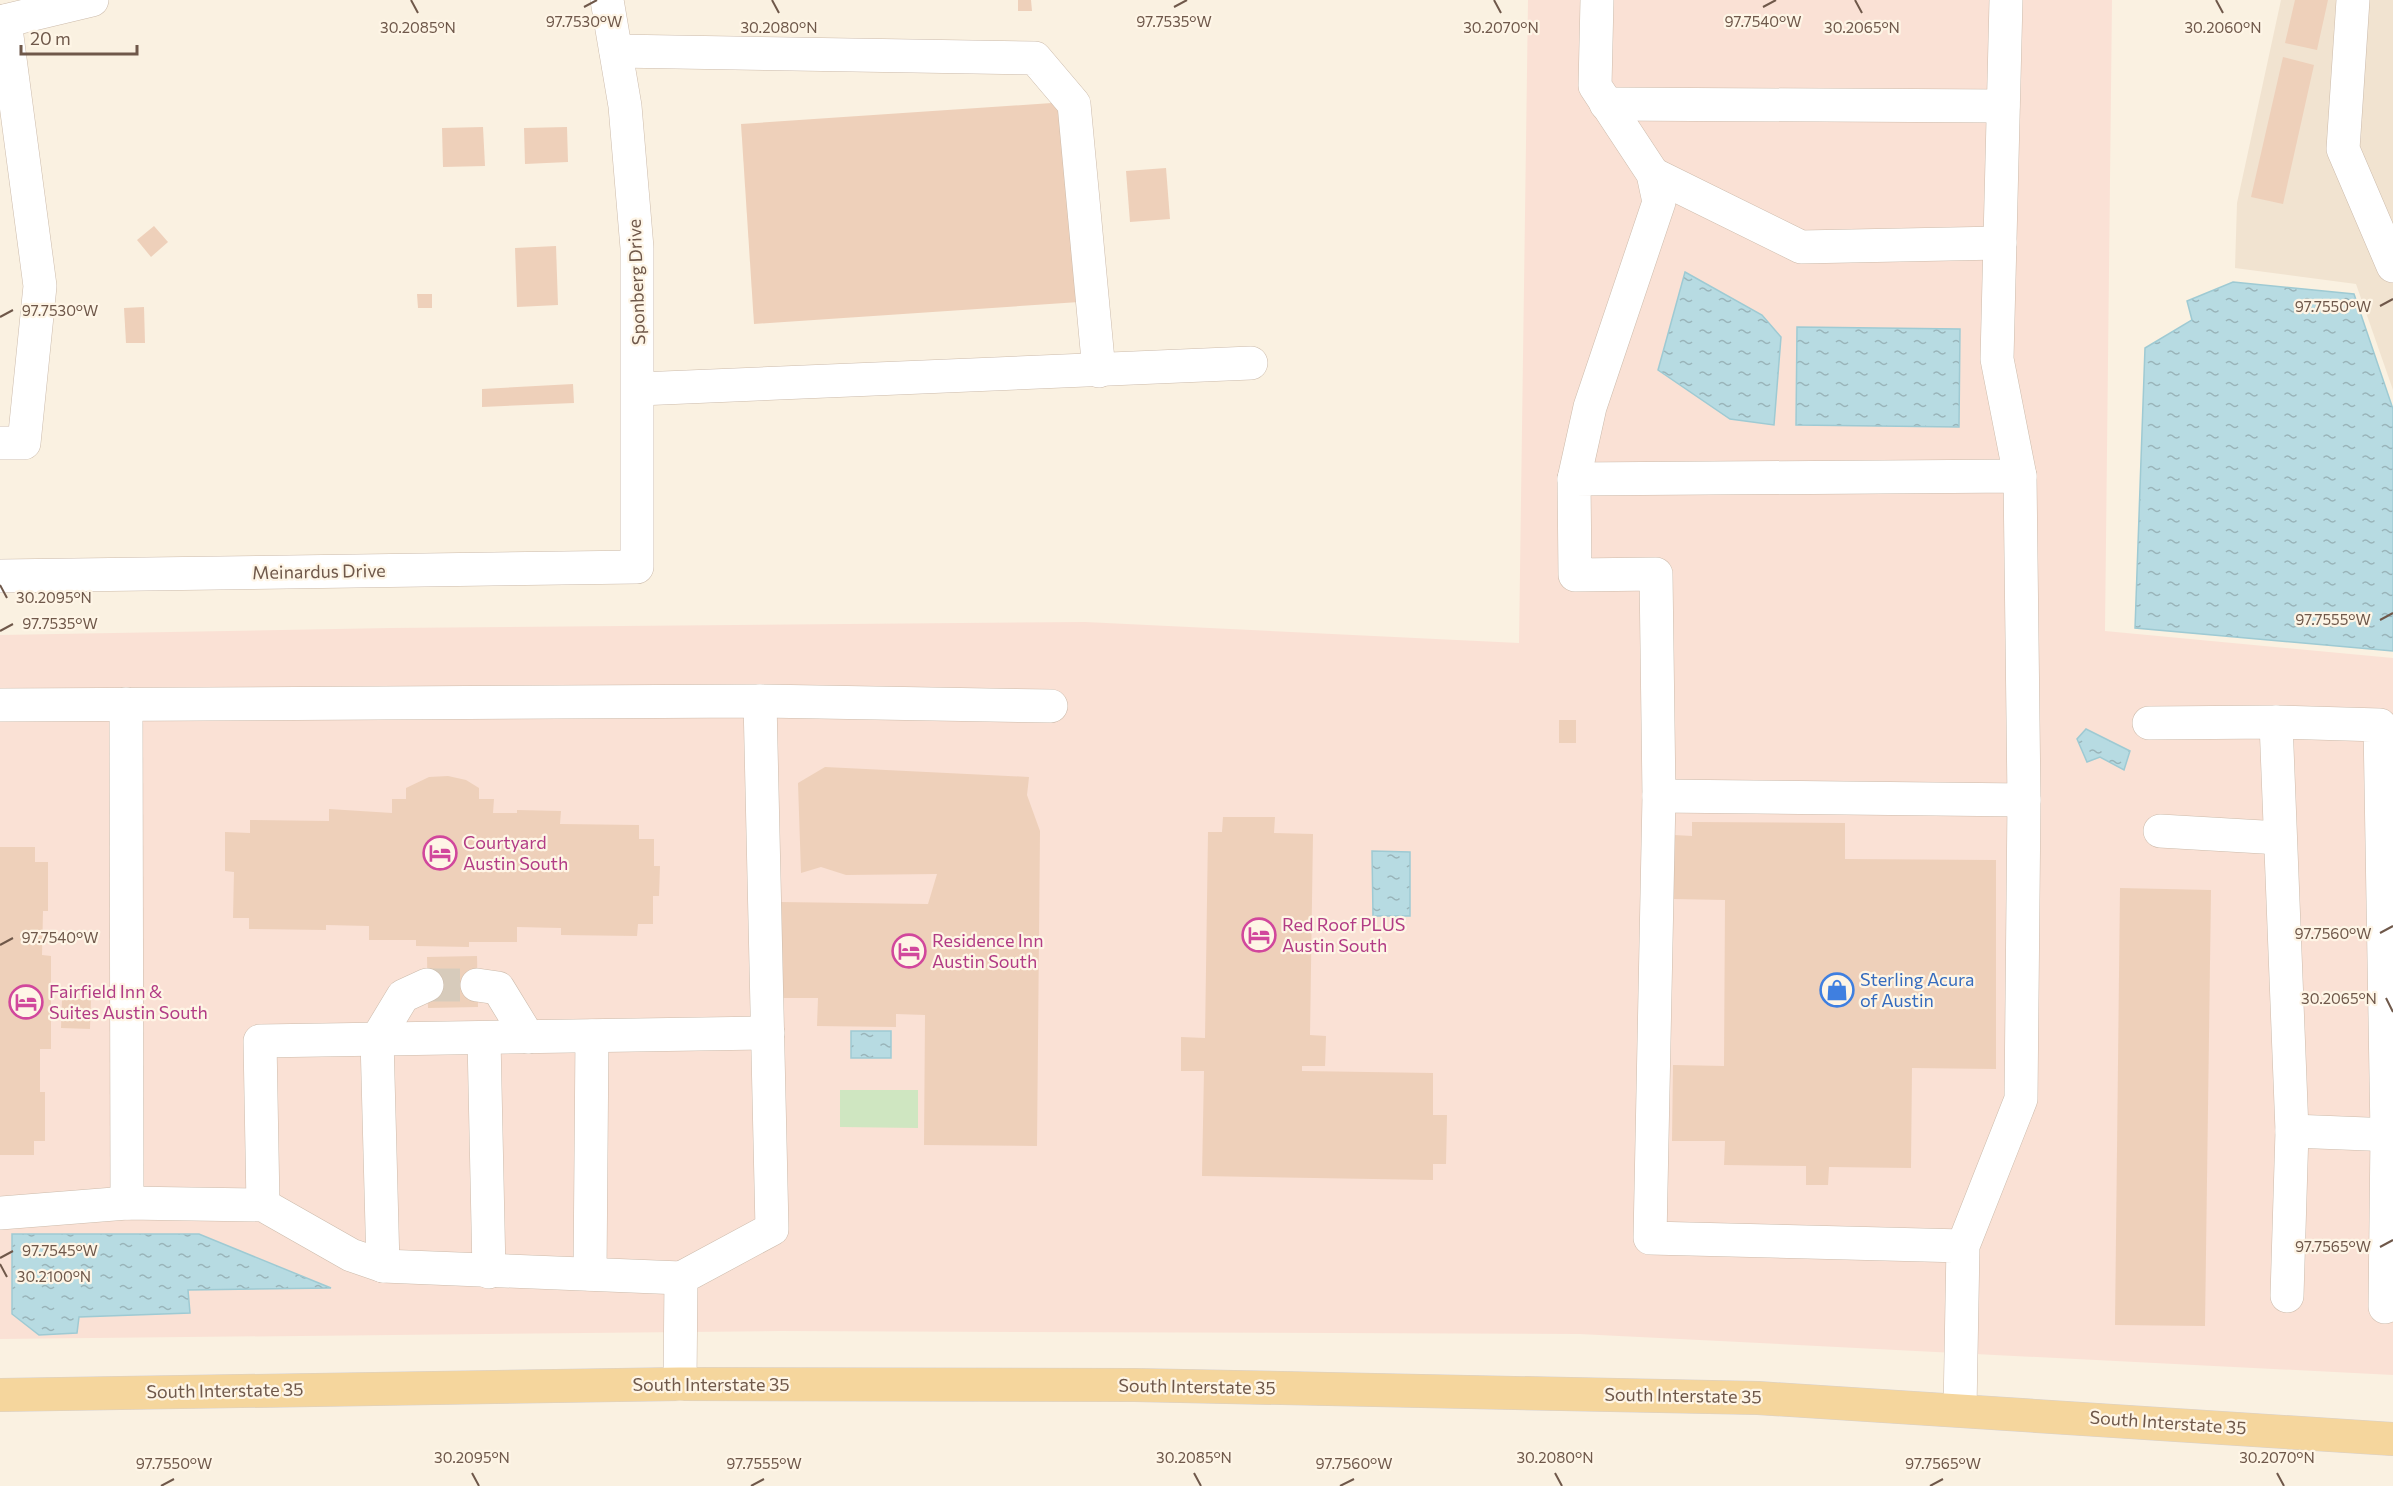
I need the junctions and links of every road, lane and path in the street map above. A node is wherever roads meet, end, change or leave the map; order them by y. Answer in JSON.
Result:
{"nodes":[{"id":1,"x":92,"y":0,"type":"edge"},
{"id":2,"x":608,"y":0,"type":"edge"},
{"id":3,"x":1597,"y":0,"type":"edge"},
{"id":4,"x":2006,"y":0,"type":"edge"},
{"id":5,"x":2353,"y":0,"type":"edge"},
{"id":6,"x":3,"y":21,"type":"edge"},
{"id":7,"x":616,"y":51,"type":"junction"},
{"id":8,"x":1606,"y":104,"type":"junction"},
{"id":9,"x":2003,"y":106,"type":"junction"},
{"id":10,"x":11,"y":150,"type":"edge"},
{"id":11,"x":1653,"y":174,"type":"junction"},
{"id":12,"x":2000,"y":243,"type":"junction"},
{"id":13,"x":2393,"y":266,"type":"edge"},
{"id":14,"x":1251,"y":363,"type":"dead end"},
{"id":15,"x":1099,"y":371,"type":"junction"},
{"id":16,"x":639,"y":389,"type":"junction"},
{"id":17,"x":0,"y":443,"type":"edge"},
{"id":18,"x":2020,"y":476,"type":"junction"},
{"id":19,"x":1574,"y":479,"type":"junction"},
{"id":20,"x":637,"y":567,"type":"joint"},
{"id":21,"x":0,"y":576,"type":"edge"},
{"id":22,"x":760,"y":702,"type":"junction"},
{"id":23,"x":126,"y":704,"type":"junction"},
{"id":24,"x":0,"y":705,"type":"edge"},
{"id":25,"x":1051,"y":706,"type":"dead end"},
{"id":26,"x":2276,"y":722,"type":"junction"},
{"id":27,"x":2149,"y":723,"type":"dead end"},
{"id":28,"x":1659,"y":796,"type":"junction"},
{"id":29,"x":2024,"y":800,"type":"junction"},
{"id":30,"x":2160,"y":831,"type":"dead end"},
{"id":31,"x":2280,"y":838,"type":"junction"},
{"id":32,"x":427,"y":985,"type":"tunnel mouth"},
{"id":33,"x":477,"y":986,"type":"tunnel mouth"},
{"id":34,"x":768,"y":1033,"type":"junction"},
{"id":35,"x":592,"y":1036,"type":"junction"},
{"id":36,"x":528,"y":1038,"type":"junction"},
{"id":37,"x":377,"y":1039,"type":"junction"},
{"id":38,"x":484,"y":1039,"type":"junction"},
{"id":39,"x":2292,"y":1131,"type":"junction"},
{"id":40,"x":2390,"y":1135,"type":"edge"},
{"id":41,"x":127,"y":1203,"type":"junction"},
{"id":42,"x":264,"y":1205,"type":"junction"},
{"id":43,"x":0,"y":1214,"type":"edge"},
{"id":44,"x":1963,"y":1246,"type":"junction"},
{"id":45,"x":383,"y":1266,"type":"junction"},
{"id":46,"x":489,"y":1272,"type":"junction"},
{"id":47,"x":590,"y":1274,"type":"junction"},
{"id":48,"x":681,"y":1278,"type":"junction"},
{"id":49,"x":2287,"y":1296,"type":"dead end"},
{"id":50,"x":2385,"y":1307,"type":"dead end"},
{"id":51,"x":680,"y":1384,"type":"junction"},
{"id":52,"x":0,"y":1395,"type":"edge"},
{"id":53,"x":1960,"y":1410,"type":"junction"},
{"id":54,"x":2393,"y":1439,"type":"edge"}],
"edges":[{"from":1,"to":6,"type":"street"},
{"from":2,"to":7,"type":"street","name":"Sponberg Drive"},
{"from":3,"to":8,"type":"street"},
{"from":4,"to":9,"type":"street"},
{"from":5,"to":13,"type":"street"},
{"from":6,"to":10,"type":"street"},
{"from":7,"to":15,"type":"street"},
{"from":7,"to":16,"type":"street","name":"Sponberg Drive"},
{"from":8,"to":9,"type":"street"},
{"from":8,"to":11,"type":"street"},
{"from":9,"to":12,"type":"street"},
{"from":10,"to":17,"type":"street"},
{"from":11,"to":12,"type":"street"},
{"from":11,"to":19,"type":"street"},
{"from":12,"to":18,"type":"street"},
{"from":14,"to":15,"type":"street"},
{"from":15,"to":16,"type":"street"},
{"from":16,"to":20,"type":"street","name":"Sponberg Drive"},
{"from":18,"to":19,"type":"street"},
{"from":18,"to":29,"type":"street"},
{"from":19,"to":28,"type":"street"},
{"from":20,"to":21,"type":"street","name":"Meinardus Drive"},
{"from":22,"to":23,"type":"street"},
{"from":22,"to":25,"type":"street"},
{"from":22,"to":34,"type":"street"},
{"from":23,"to":24,"type":"street"},
{"from":23,"to":41,"type":"street"},
{"from":26,"to":27,"type":"street"},
{"from":26,"to":31,"type":"street"},
{"from":26,"to":40,"type":"street"},
{"from":28,"to":29,"type":"street"},
{"from":28,"to":44,"type":"street"},
{"from":29,"to":44,"type":"street"},
{"from":30,"to":31,"type":"street"},
{"from":31,"to":39,"type":"street"},
{"from":32,"to":37,"type":"street"},
{"from":33,"to":36,"type":"street"},
{"from":34,"to":35,"type":"street"},
{"from":34,"to":48,"type":"street"},
{"from":35,"to":36,"type":"street"},
{"from":35,"to":47,"type":"street"},
{"from":36,"to":38,"type":"street"},
{"from":37,"to":38,"type":"street"},
{"from":37,"to":42,"type":"street"},
{"from":37,"to":45,"type":"street"},
{"from":38,"to":46,"type":"street"},
{"from":39,"to":40,"type":"street"},
{"from":39,"to":49,"type":"street"},
{"from":40,"to":50,"type":"street"},
{"from":41,"to":42,"type":"street"},
{"from":41,"to":43,"type":"street"},
{"from":42,"to":45,"type":"street"},
{"from":44,"to":53,"type":"street"},
{"from":45,"to":46,"type":"street"},
{"from":46,"to":47,"type":"street"},
{"from":47,"to":48,"type":"street"},
{"from":48,"to":51,"type":"street"},
{"from":51,"to":52,"type":"main road","name":"South Interstate 35"},
{"from":51,"to":53,"type":"main road","name":"South Interstate 35"},
{"from":53,"to":54,"type":"main road","name":"South Interstate 35"}]}
